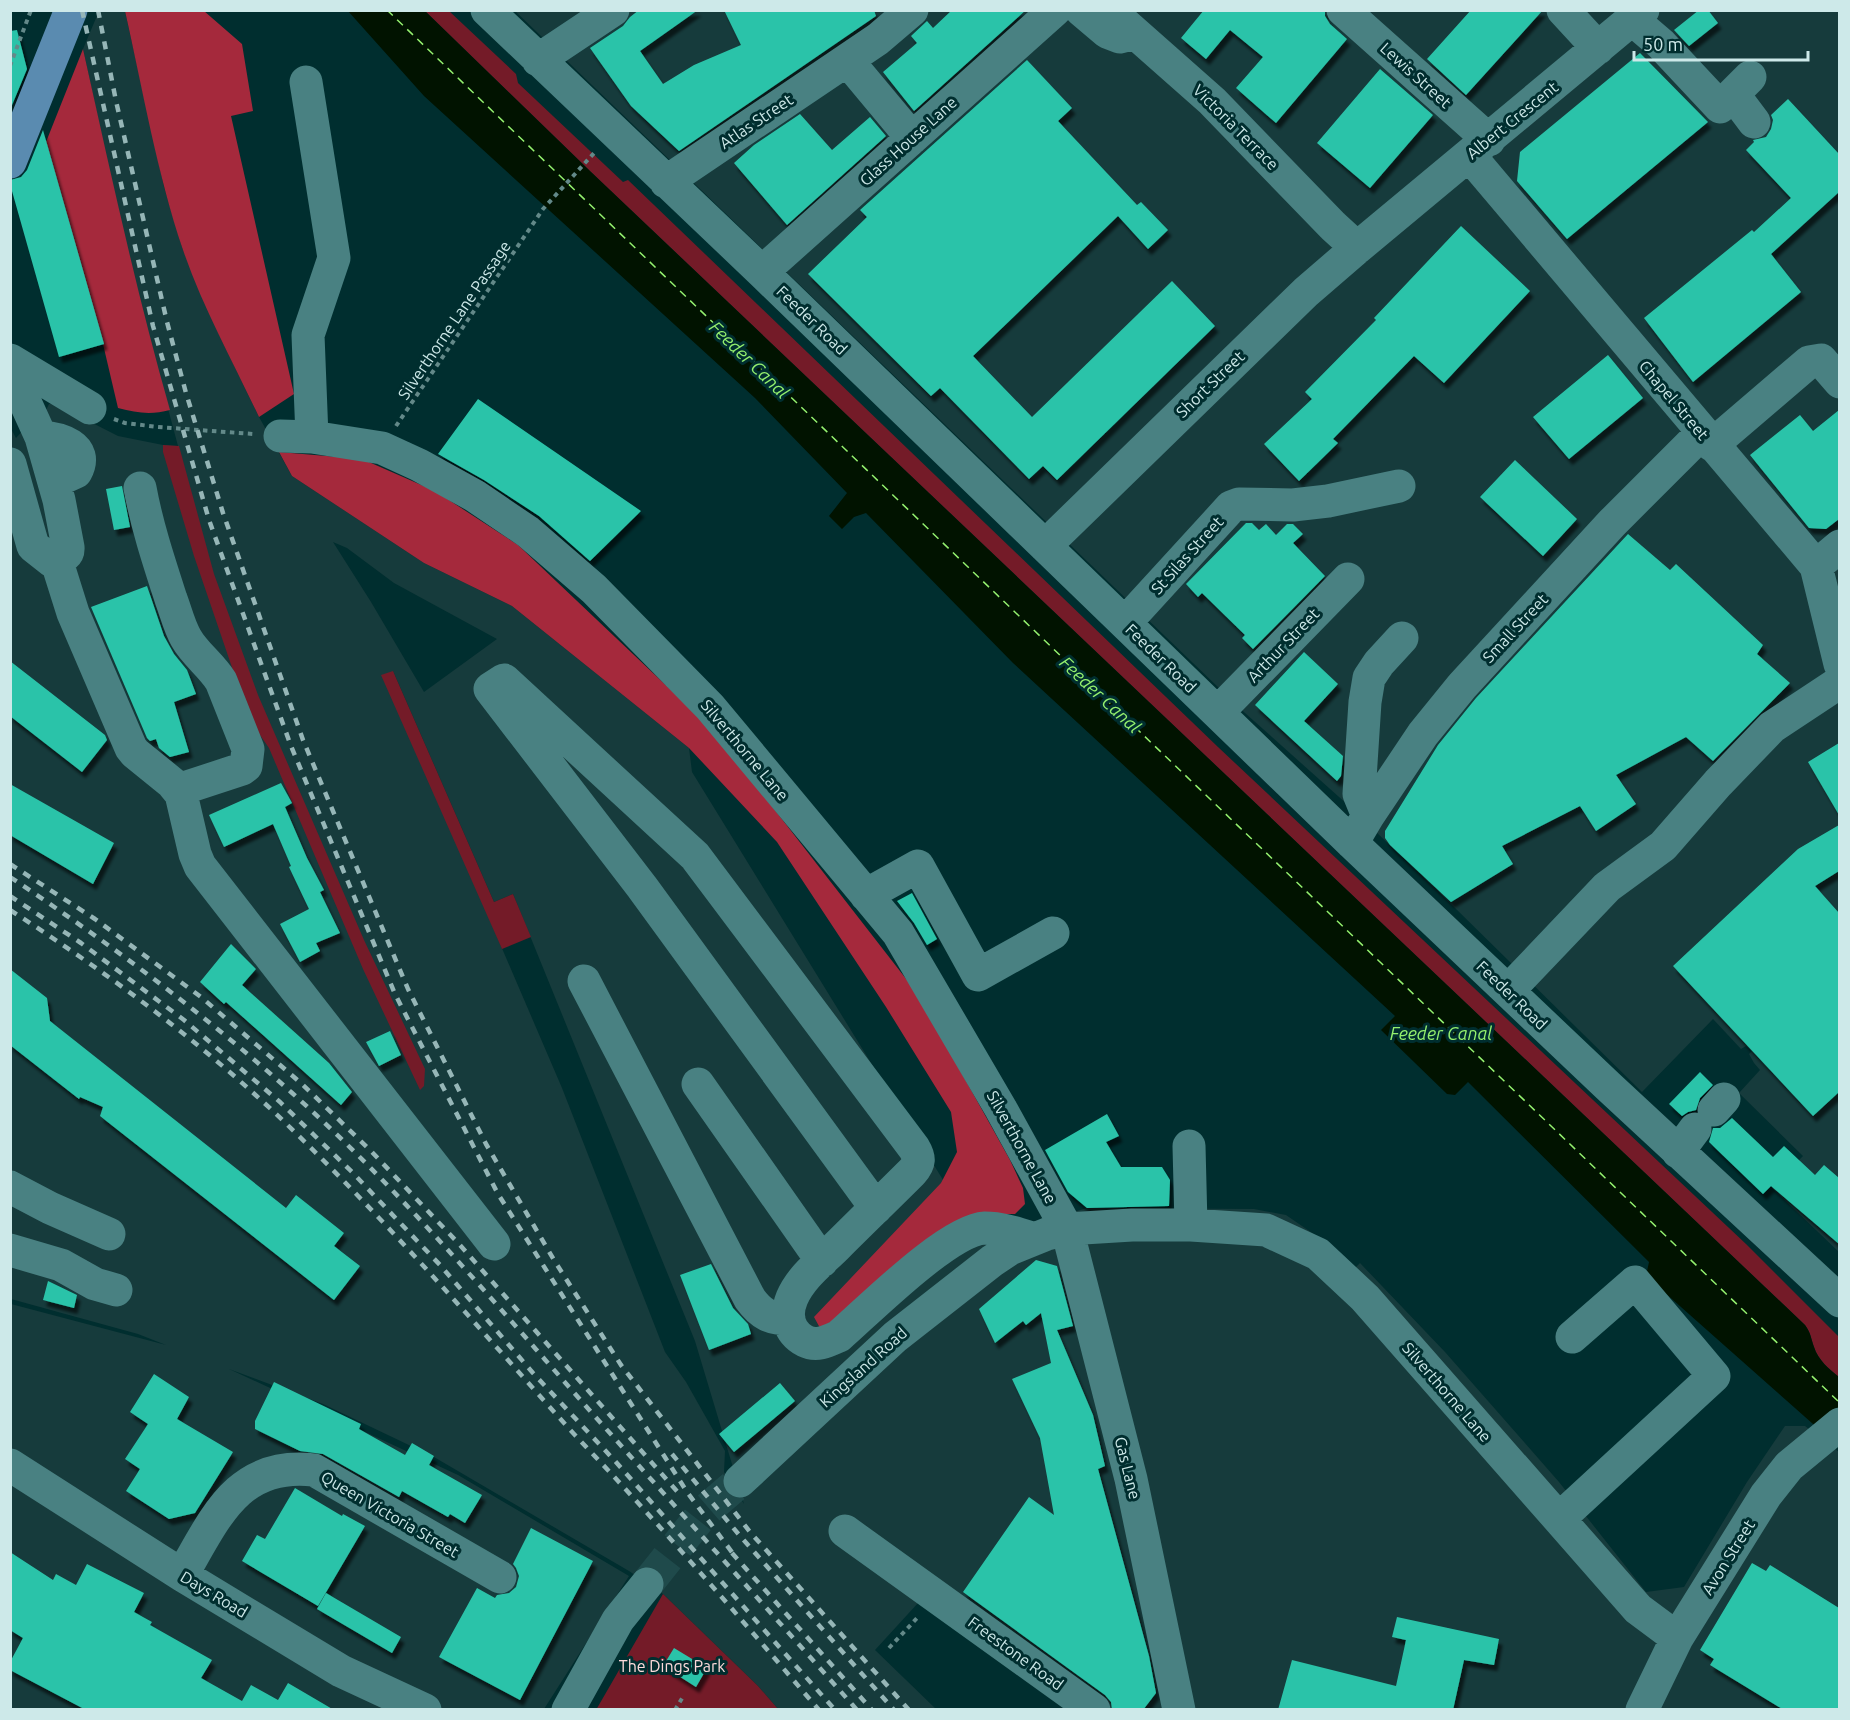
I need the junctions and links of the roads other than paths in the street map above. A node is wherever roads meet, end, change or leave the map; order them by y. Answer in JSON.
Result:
{"nodes":[{"id":1,"x":47,"y":10,"type":"edge"},
{"id":2,"x":71,"y":10,"type":"edge"},
{"id":3,"x":487,"y":10,"type":"edge"},
{"id":4,"x":613,"y":10,"type":"edge"},
{"id":5,"x":912,"y":10,"type":"edge"},
{"id":6,"x":1055,"y":10,"type":"edge"},
{"id":7,"x":1343,"y":10,"type":"edge"},
{"id":8,"x":1563,"y":10,"type":"edge"},
{"id":9,"x":1638,"y":15,"type":"edge"},
{"id":10,"x":1109,"y":16,"type":"edge"},
{"id":11,"x":1598,"y":48,"type":"junction"},
{"id":12,"x":538,"y":60,"type":"junction"},
{"id":13,"x":847,"y":60,"type":"junction"},
{"id":14,"x":306,"y":82,"type":"dead end"},
{"id":15,"x":10,"y":103,"type":"edge"},
{"id":16,"x":1754,"y":122,"type":"dead end"},
{"id":17,"x":912,"y":138,"type":"junction"},
{"id":18,"x":1479,"y":148,"type":"junction"},
{"id":19,"x":10,"y":162,"type":"edge"},
{"id":20,"x":666,"y":182,"type":"junction"},
{"id":21,"x":1369,"y":238,"type":"junction"},
{"id":22,"x":762,"y":273,"type":"junction"},
{"id":23,"x":10,"y":360,"type":"edge"},
{"id":24,"x":10,"y":369,"type":"edge"},
{"id":25,"x":1839,"y":382,"type":"edge"},
{"id":26,"x":90,"y":408,"type":"road end"},
{"id":27,"x":1707,"y":439,"type":"junction"},
{"id":28,"x":10,"y":464,"type":"edge"},
{"id":29,"x":1399,"y":486,"type":"dead end"},
{"id":30,"x":140,"y":488,"type":"dead end"},
{"id":31,"x":1045,"y":546,"type":"junction"},
{"id":32,"x":1828,"y":556,"type":"edge"},
{"id":33,"x":56,"y":560,"type":"junction"},
{"id":34,"x":1348,"y":579,"type":"dead end"},
{"id":35,"x":1125,"y":623,"type":"junction"},
{"id":36,"x":1402,"y":638,"type":"dead end"},
{"id":37,"x":1839,"y":664,"type":"edge"},
{"id":38,"x":1839,"y":682,"type":"edge"},
{"id":39,"x":1218,"y":712,"type":"junction"},
{"id":40,"x":178,"y":790,"type":"junction"},
{"id":41,"x":1360,"y":830,"type":"junction"},
{"id":42,"x":866,"y":894,"type":"junction"},
{"id":43,"x":1053,"y":933,"type":"dead end"},
{"id":44,"x":584,"y":981,"type":"dead end"},
{"id":45,"x":1508,"y":992,"type":"junction"},
{"id":46,"x":698,"y":1084,"type":"dead end"},
{"id":47,"x":1189,"y":1146,"type":"dead end"},
{"id":48,"x":10,"y":1187,"type":"edge"},
{"id":49,"x":876,"y":1208,"type":"junction"},
{"id":50,"x":1191,"y":1225,"type":"junction"},
{"id":51,"x":1067,"y":1229,"type":"junction"},
{"id":52,"x":108,"y":1234,"type":"dead end"},
{"id":53,"x":1035,"y":1239,"type":"junction"},
{"id":54,"x":494,"y":1244,"type":"dead end"},
{"id":55,"x":10,"y":1250,"type":"edge"},
{"id":56,"x":822,"y":1261,"type":"junction"},
{"id":57,"x":992,"y":1261,"type":"joint"},
{"id":58,"x":116,"y":1290,"type":"dead end"},
{"id":59,"x":1839,"y":1301,"type":"edge"},
{"id":60,"x":789,"y":1319,"type":"junction"},
{"id":61,"x":1572,"y":1337,"type":"dead end"},
{"id":62,"x":1831,"y":1430,"type":"edge"},
{"id":63,"x":10,"y":1465,"type":"edge"},
{"id":64,"x":740,"y":1481,"type":"tunnel mouth"},
{"id":65,"x":1559,"y":1519,"type":"junction"},
{"id":66,"x":845,"y":1531,"type":"dead end"},
{"id":67,"x":182,"y":1575,"type":"junction"},
{"id":68,"x":500,"y":1577,"type":"dead end"},
{"id":69,"x":646,"y":1584,"type":"tunnel mouth"},
{"id":70,"x":1677,"y":1638,"type":"junction"},
{"id":71,"x":425,"y":1710,"type":"edge"},
{"id":72,"x":568,"y":1710,"type":"edge"},
{"id":73,"x":1094,"y":1710,"type":"edge"},
{"id":74,"x":1179,"y":1710,"type":"edge"},
{"id":75,"x":1642,"y":1710,"type":"edge"}],
"edges":[{"from":1,"to":15,"type":"main road"},
{"from":2,"to":19,"type":"main road"},
{"from":3,"to":12,"type":"street","name":"Feeder Road"},
{"from":4,"to":12,"type":"street"},
{"from":5,"to":13,"type":"street","name":"Atlas Street"},
{"from":6,"to":17,"type":"street","name":"Glass House Lane"},
{"from":7,"to":18,"type":"street","name":"Lewis Street"},
{"from":8,"to":11,"type":"street"},
{"from":9,"to":11,"type":"street","name":"Albert Crescent"},
{"from":9,"to":16,"type":"street"},
{"from":10,"to":21,"type":"street","name":"Victoria Terrace"},
{"from":11,"to":18,"type":"street","name":"Albert Crescent"},
{"from":12,"to":20,"type":"street","name":"Feeder Road"},
{"from":13,"to":17,"type":"street"},
{"from":13,"to":20,"type":"street","name":"Atlas Street"},
{"from":14,"to":42,"type":"street","name":"Silverthorne Lane"},
{"from":17,"to":22,"type":"street","name":"Glass House Lane"},
{"from":18,"to":21,"type":"street","name":"Albert Crescent"},
{"from":18,"to":27,"type":"street","name":"Chapel Street"},
{"from":20,"to":22,"type":"street","name":"Feeder Road"},
{"from":21,"to":31,"type":"street","name":"Short Street"},
{"from":22,"to":31,"type":"street","name":"Feeder Road"},
{"from":23,"to":26,"type":"street"},
{"from":24,"to":33,"type":"street"},
{"from":25,"to":27,"type":"street","name":"Small Street"},
{"from":27,"to":32,"type":"street","name":"Chapel Street"},
{"from":27,"to":41,"type":"street","name":"Small Street"},
{"from":28,"to":33,"type":"street"},
{"from":29,"to":35,"type":"street","name":"St Silas Street"},
{"from":30,"to":40,"type":"street"},
{"from":31,"to":35,"type":"street","name":"Feeder Road"},
{"from":32,"to":37,"type":"street","name":"Chapel Street"},
{"from":33,"to":40,"type":"street"},
{"from":34,"to":39,"type":"street","name":"Arthur Street"},
{"from":35,"to":39,"type":"street","name":"Feeder Road"},
{"from":36,"to":41,"type":"street"},
{"from":38,"to":45,"type":"street"},
{"from":39,"to":41,"type":"street","name":"Feeder Road"},
{"from":40,"to":54,"type":"street"},
{"from":41,"to":45,"type":"street","name":"Feeder Road"},
{"from":42,"to":43,"type":"street"},
{"from":42,"to":51,"type":"street","name":"Silverthorne Lane"},
{"from":44,"to":60,"type":"street"},
{"from":45,"to":59,"type":"street","name":"Feeder Road"},
{"from":46,"to":56,"type":"street"},
{"from":47,"to":50,"type":"street"},
{"from":48,"to":52,"type":"street"},
{"from":49,"to":49,"type":"street"},
{"from":49,"to":56,"type":"street"},
{"from":50,"to":51,"type":"street","name":"Silverthorne Lane"},
{"from":50,"to":65,"type":"street","name":"Silverthorne Lane"},
{"from":51,"to":53,"type":"street","name":"Silverthorne Lane"},
{"from":51,"to":74,"type":"street","name":"Gas Lane"},
{"from":53,"to":57,"type":"street","name":"Silverthorne Lane"},
{"from":53,"to":60,"type":"street"},
{"from":55,"to":58,"type":"street"},
{"from":56,"to":60,"type":"street"},
{"from":57,"to":64,"type":"street","name":"Kingsland Road"},
{"from":61,"to":65,"type":"street"},
{"from":62,"to":70,"type":"street","name":"Avon Street"},
{"from":63,"to":67,"type":"street","name":"Days Road"},
{"from":65,"to":70,"type":"street","name":"Silverthorne Lane"},
{"from":66,"to":73,"type":"street","name":"Freestone Road"},
{"from":67,"to":68,"type":"street","name":"Queen Victoria Street"},
{"from":67,"to":71,"type":"street","name":"Days Road"},
{"from":69,"to":72,"type":"street"},
{"from":70,"to":75,"type":"street","name":"Avon Street"}]}
